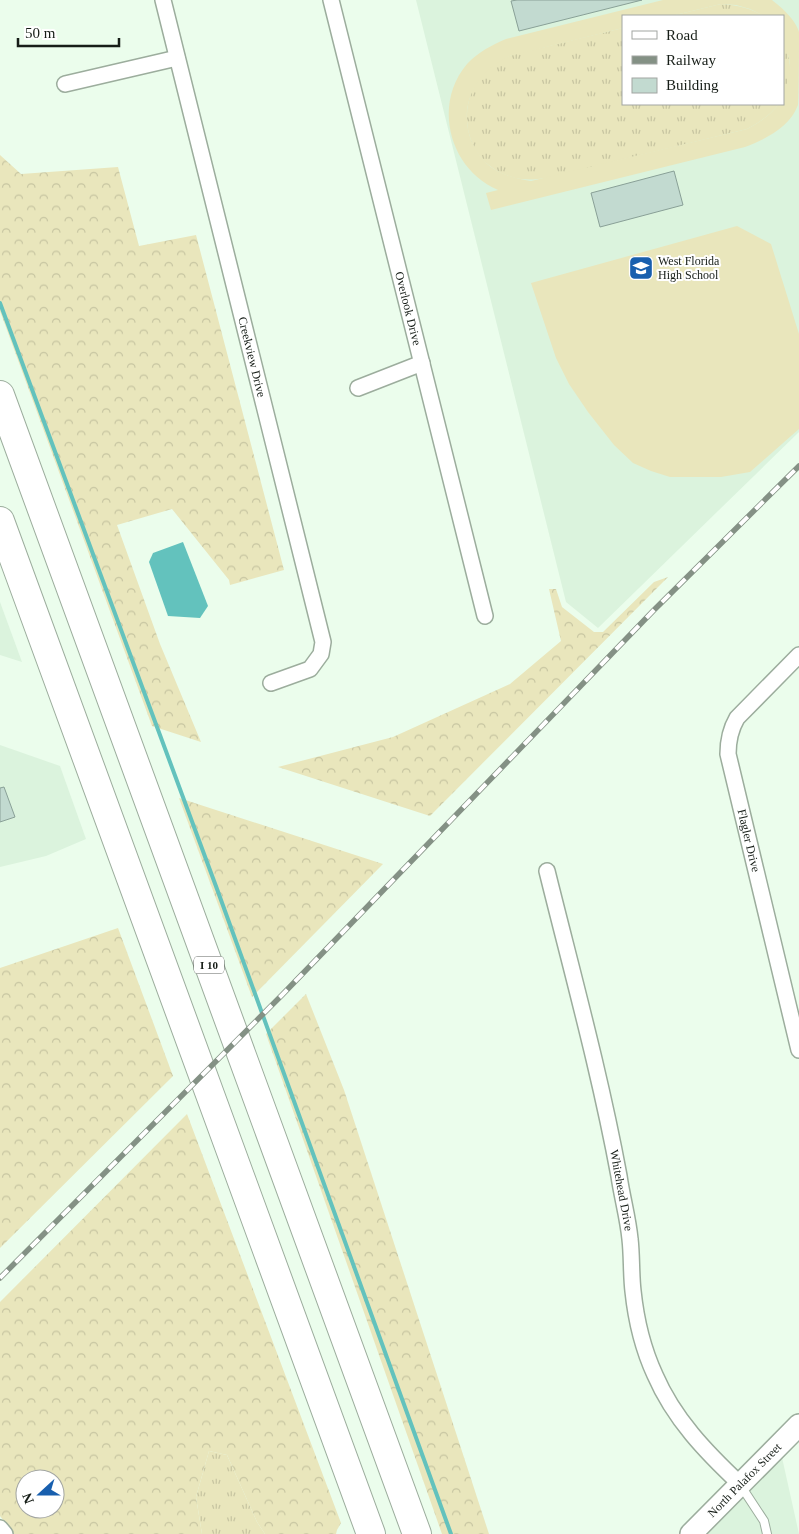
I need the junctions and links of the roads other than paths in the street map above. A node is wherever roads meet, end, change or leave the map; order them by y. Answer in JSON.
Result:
{"nodes":[{"id":1,"x":163,"y":0,"type":"edge"},
{"id":2,"x":331,"y":0,"type":"edge"},
{"id":3,"x":177,"y":58,"type":"junction"},
{"id":4,"x":65,"y":84,"type":"dead end"},
{"id":5,"x":422,"y":363,"type":"junction"},
{"id":6,"x":358,"y":388,"type":"dead end"},
{"id":7,"x":0,"y":395,"type":"edge"},
{"id":8,"x":0,"y":521,"type":"edge"},
{"id":9,"x":486,"y":616,"type":"dead end"},
{"id":10,"x":799,"y":655,"type":"edge"},
{"id":11,"x":271,"y":683,"type":"dead end"},
{"id":12,"x":548,"y":870,"type":"dead end"},
{"id":13,"x":799,"y":1050,"type":"edge"},
{"id":14,"x":799,"y":1425,"type":"edge"},
{"id":15,"x":740,"y":1484,"type":"junction"},
{"id":16,"x":0,"y":1528,"type":"edge"},
{"id":17,"x":4,"y":1534,"type":"edge"},
{"id":18,"x":371,"y":1534,"type":"edge"},
{"id":19,"x":417,"y":1534,"type":"edge"},
{"id":20,"x":691,"y":1534,"type":"edge"},
{"id":21,"x":767,"y":1534,"type":"edge"}],
"edges":[{"from":1,"to":3,"type":"street","name":"Creekview Drive"},
{"from":2,"to":5,"type":"street","name":"Overlook Drive"},
{"from":3,"to":4,"type":"street"},
{"from":3,"to":11,"type":"street","name":"Creekview Drive"},
{"from":5,"to":6,"type":"street"},
{"from":5,"to":9,"type":"street","name":"Overlook Drive"},
{"from":7,"to":19,"type":"highway","number":"I 10"},
{"from":8,"to":18,"type":"highway"},
{"from":10,"to":13,"type":"street","name":"Flagler Drive"},
{"from":12,"to":15,"type":"street","name":"Whitehead Drive"},
{"from":14,"to":15,"type":"main road","name":"North Palafox Street"},
{"from":15,"to":20,"type":"main road","name":"North Palafox Street"},
{"from":15,"to":21,"type":"lane"},
{"from":16,"to":17,"type":"street"}]}
